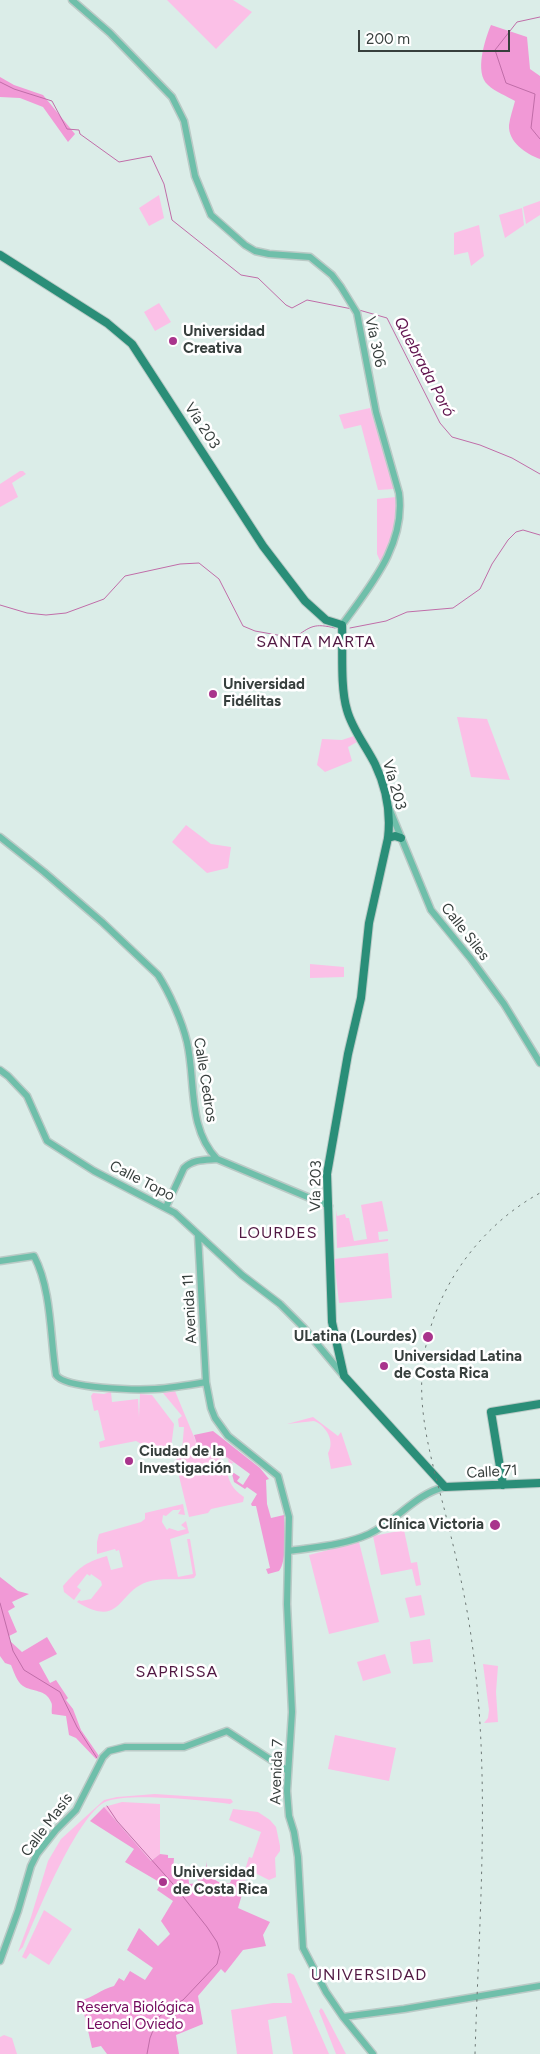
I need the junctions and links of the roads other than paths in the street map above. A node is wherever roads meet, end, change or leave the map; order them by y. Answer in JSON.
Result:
{"nodes":[{"id":1,"x":72,"y":0,"type":"edge"},
{"id":2,"x":0,"y":255,"type":"edge"},
{"id":3,"x":342,"y":626,"type":"junction"},
{"id":4,"x":389,"y":807,"type":"junction"},
{"id":5,"x":0,"y":837,"type":"edge"},
{"id":6,"x":388,"y":838,"type":"junction"},
{"id":7,"x":401,"y":838,"type":"junction"},
{"id":8,"x":540,"y":1063,"type":"edge"},
{"id":9,"x":0,"y":1070,"type":"edge"},
{"id":10,"x":217,"y":1159,"type":"junction"},
{"id":11,"x":329,"y":1206,"type":"junction"},
{"id":12,"x":166,"y":1207,"type":"junction"},
{"id":13,"x":198,"y":1235,"type":"junction"},
{"id":14,"x":0,"y":1261,"type":"edge"},
{"id":15,"x":344,"y":1376,"type":"junction"},
{"id":16,"x":206,"y":1382,"type":"junction"},
{"id":17,"x":540,"y":1404,"type":"edge"},
{"id":18,"x":274,"y":1472,"type":"joint"},
{"id":19,"x":540,"y":1483,"type":"edge"},
{"id":20,"x":503,"y":1485,"type":"junction"},
{"id":21,"x":445,"y":1486,"type":"junction"},
{"id":22,"x":290,"y":1530,"type":"junction"},
{"id":23,"x":298,"y":1550,"type":"junction"},
{"id":24,"x":289,"y":1551,"type":"junction"},
{"id":25,"x":288,"y":1771,"type":"junction"},
{"id":26,"x":0,"y":1961,"type":"edge"},
{"id":27,"x":540,"y":1986,"type":"edge"},
{"id":28,"x":344,"y":2017,"type":"junction"},
{"id":29,"x":373,"y":2053,"type":"edge"}],
"edges":[{"from":1,"to":3,"type":"street","name":"Vía 306"},
{"from":2,"to":3,"type":"main road","name":"Vía 203"},
{"from":3,"to":4,"type":"main road","name":"Vía 203"},
{"from":4,"to":6,"type":"main road","name":"Vía 203"},
{"from":4,"to":7,"type":"street","name":"Calle Siles"},
{"from":5,"to":10,"type":"street","name":"Calle Cedros"},
{"from":6,"to":7,"type":"main road"},
{"from":6,"to":11,"type":"main road","name":"Vía 203"},
{"from":7,"to":8,"type":"street","name":"Calle Siles"},
{"from":9,"to":12,"type":"street","name":"Calle Topo"},
{"from":10,"to":11,"type":"street"},
{"from":10,"to":12,"type":"street"},
{"from":11,"to":15,"type":"main road","name":"Vía 203"},
{"from":12,"to":13,"type":"street","name":"Calle Topo"},
{"from":13,"to":15,"type":"street","name":"Calle Topo"},
{"from":13,"to":16,"type":"street","name":"Avenida 11"},
{"from":14,"to":16,"type":"street"},
{"from":15,"to":21,"type":"main road"},
{"from":16,"to":18,"type":"street","name":"Avenida 11"},
{"from":17,"to":20,"type":"main road"},
{"from":18,"to":22,"type":"street","name":"Avenida 7"},
{"from":19,"to":20,"type":"main road","name":"Calle 71"},
{"from":20,"to":21,"type":"main road","name":"Calle 71"},
{"from":21,"to":23,"type":"street"},
{"from":22,"to":23,"type":"street"},
{"from":22,"to":24,"type":"street","name":"Avenida 7"},
{"from":23,"to":24,"type":"street"},
{"from":24,"to":25,"type":"street","name":"Avenida 7"},
{"from":25,"to":26,"type":"street","name":"Calle Masís"},
{"from":25,"to":28,"type":"street","name":"Avenida 7"},
{"from":27,"to":28,"type":"street"},
{"from":28,"to":29,"type":"street","name":"Avenida 7"}]}
